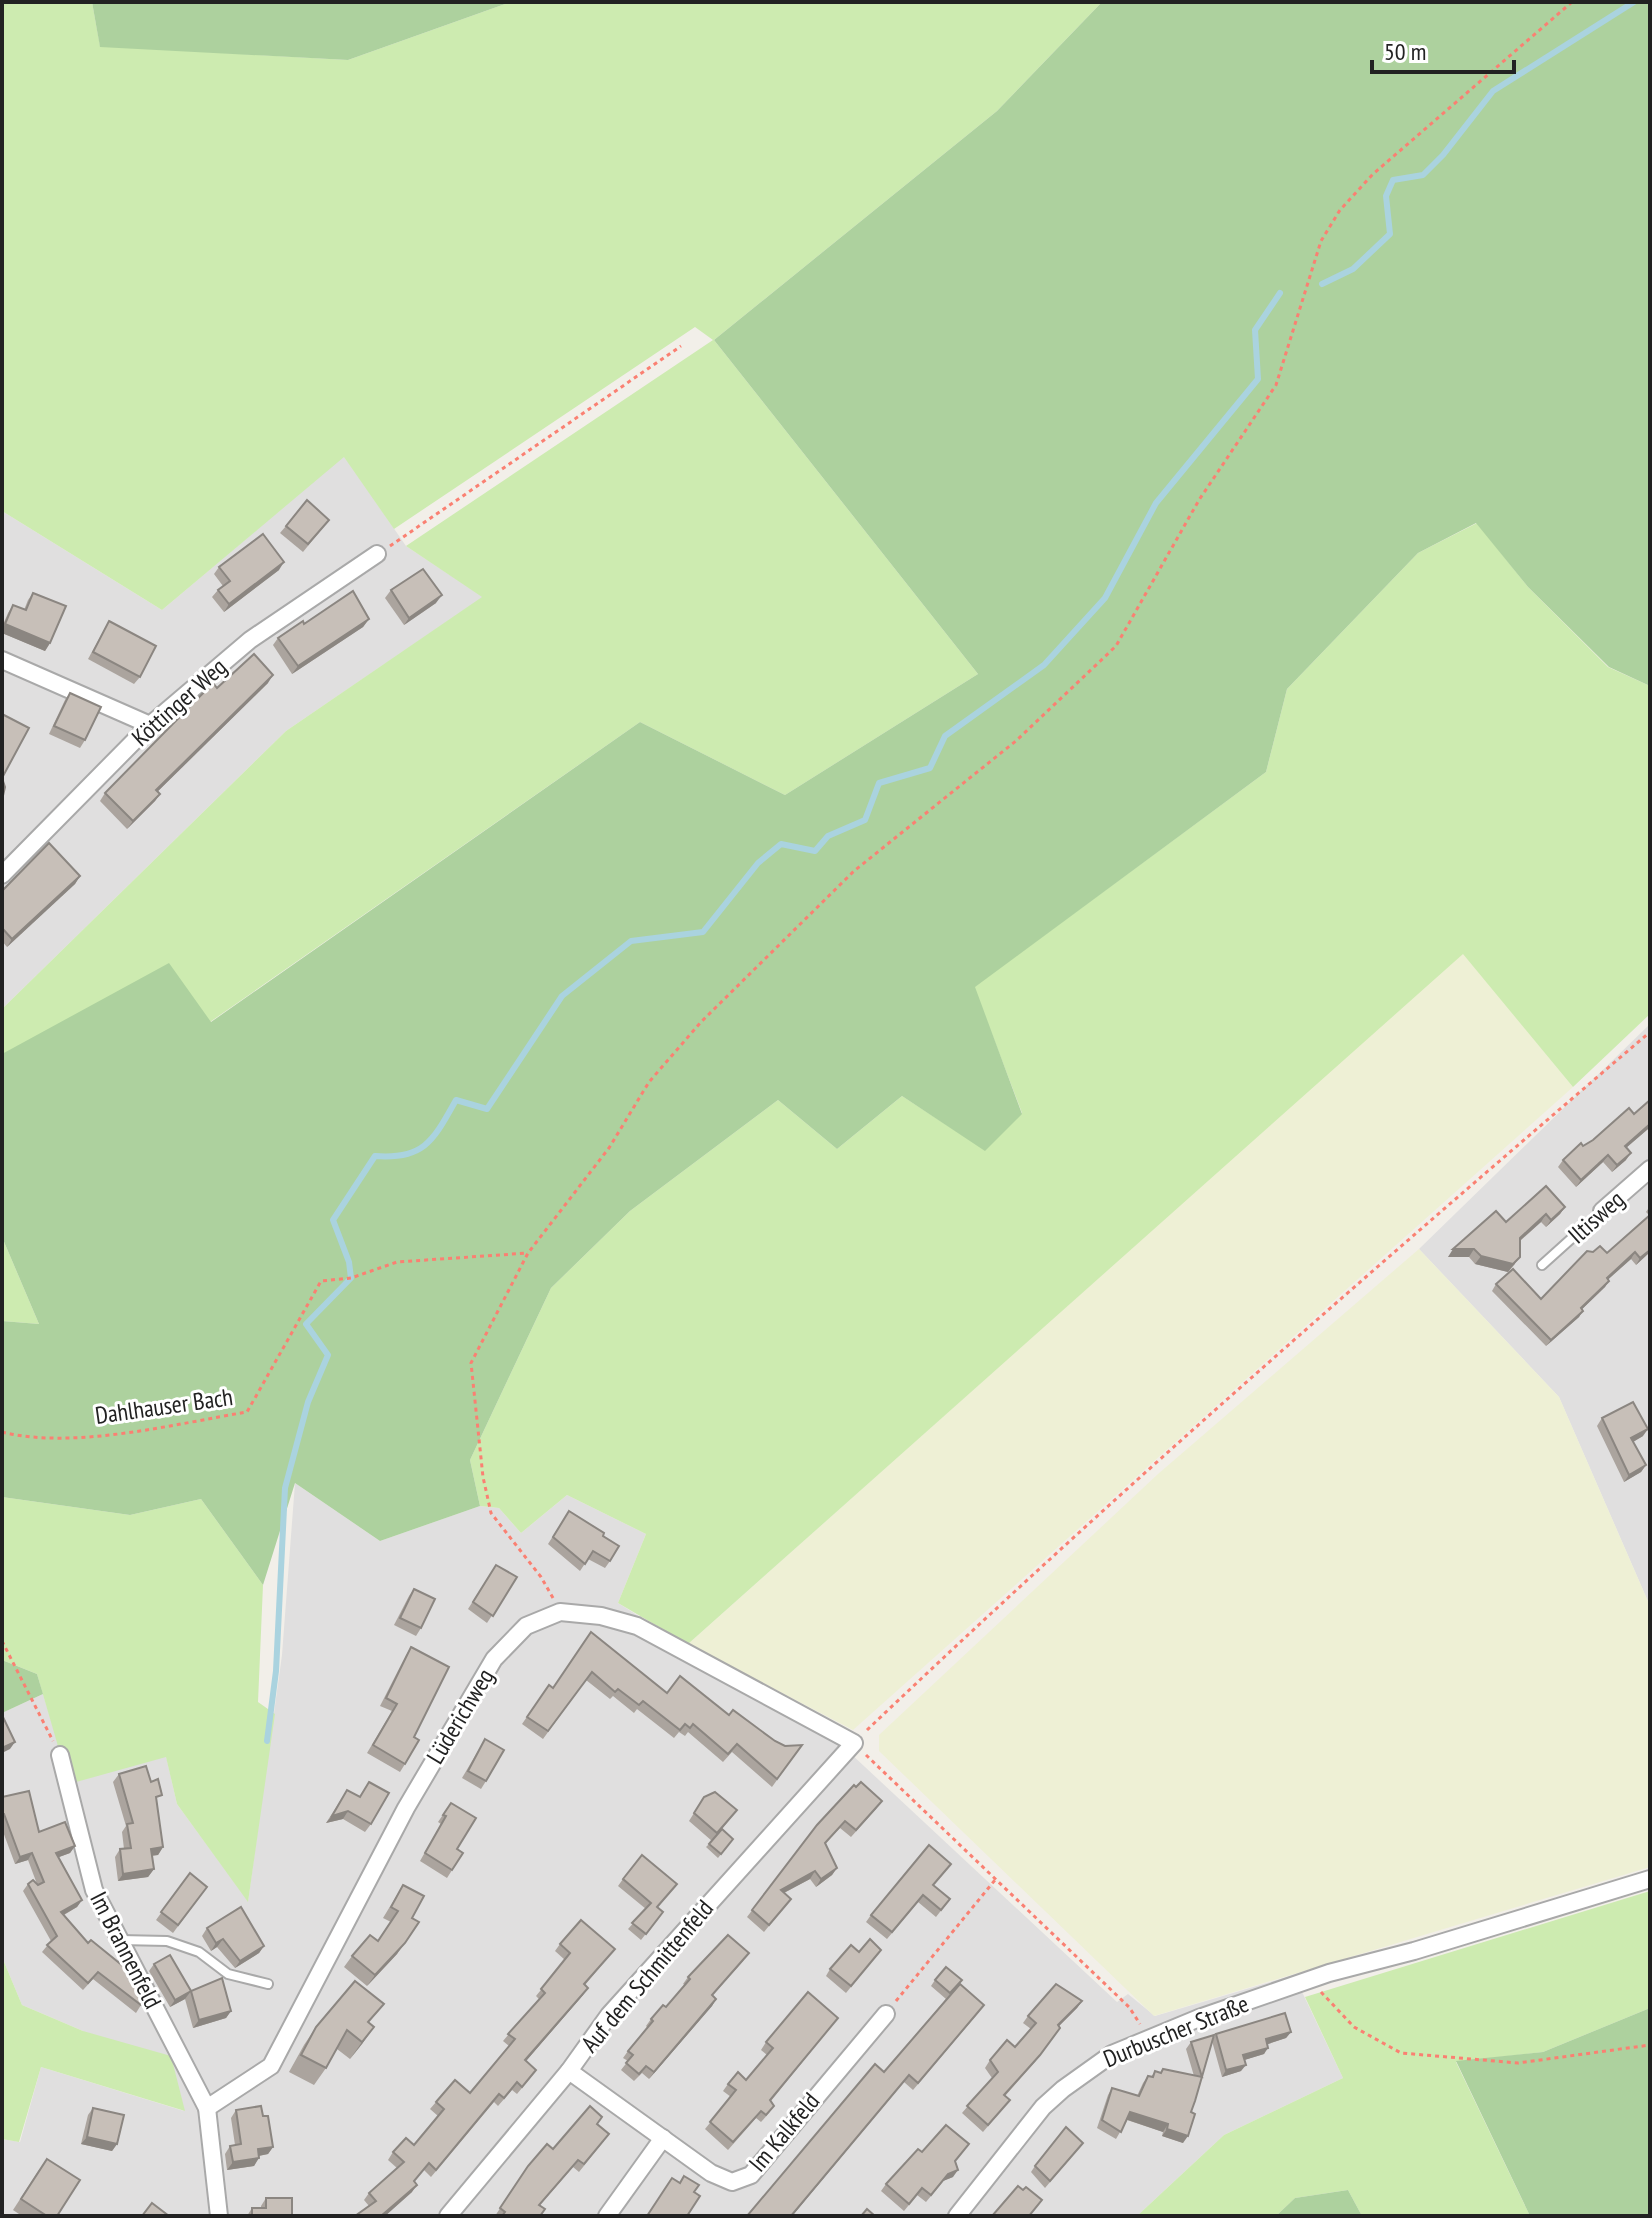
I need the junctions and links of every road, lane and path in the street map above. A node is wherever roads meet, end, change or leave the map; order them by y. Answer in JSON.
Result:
{"nodes":[{"id":1,"x":1572,"y":2,"type":"edge"},
{"id":2,"x":681,"y":346,"type":"dead end"},
{"id":3,"x":377,"y":554,"type":"joint"},
{"id":4,"x":2,"y":660,"type":"edge"},
{"id":5,"x":150,"y":725,"type":"junction"},
{"id":6,"x":2,"y":875,"type":"edge"},
{"id":7,"x":1650,"y":1032,"type":"edge"},
{"id":8,"x":1650,"y":1169,"type":"edge"},
{"id":9,"x":1602,"y":1211,"type":"joint"},
{"id":10,"x":528,"y":1253,"type":"junction"},
{"id":11,"x":1542,"y":1265,"type":"dead end"},
{"id":12,"x":2,"y":1432,"type":"edge"},
{"id":13,"x":560,"y":1612,"type":"junction"},
{"id":14,"x":2,"y":1641,"type":"edge"},
{"id":15,"x":854,"y":1743,"type":"junction"},
{"id":16,"x":60,"y":1755,"type":"joint"},
{"id":17,"x":1650,"y":1879,"type":"edge"},
{"id":18,"x":995,"y":1880,"type":"junction"},
{"id":19,"x":120,"y":1940,"type":"junction"},
{"id":20,"x":1315,"y":1977,"type":"junction"},
{"id":21,"x":268,"y":1984,"type":"dead end"},
{"id":22,"x":886,"y":2014,"type":"joint"},
{"id":23,"x":1149,"y":2037,"type":"junction"},
{"id":24,"x":1650,"y":2045,"type":"edge"},
{"id":25,"x":569,"y":2071,"type":"junction"},
{"id":26,"x":207,"y":2108,"type":"junction"},
{"id":27,"x":663,"y":2138,"type":"junction"},
{"id":28,"x":219,"y":2216,"type":"edge"},
{"id":29,"x":448,"y":2216,"type":"edge"},
{"id":30,"x":607,"y":2216,"type":"edge"},
{"id":31,"x":957,"y":2216,"type":"edge"}],
"edges":[{"from":1,"to":10,"type":"path"},
{"from":2,"to":3,"type":"path"},
{"from":3,"to":5,"type":"street","name":"Köttinger Weg"},
{"from":4,"to":5,"type":"street"},
{"from":5,"to":6,"type":"street","name":"Köttinger Weg"},
{"from":7,"to":15,"type":"path"},
{"from":8,"to":9,"type":"street","name":"Iltisweg"},
{"from":9,"to":11,"type":"lane","name":"Iltisweg"},
{"from":10,"to":12,"type":"path","name":"Dahlhauser Bach"},
{"from":10,"to":13,"type":"path"},
{"from":13,"to":15,"type":"street","name":"Lüderichweg"},
{"from":13,"to":26,"type":"street","name":"Lüderichweg"},
{"from":14,"to":16,"type":"path"},
{"from":15,"to":18,"type":"path"},
{"from":15,"to":25,"type":"street","name":"Auf dem Schmittenfeld"},
{"from":16,"to":19,"type":"street","name":"Im Brannenfeld"},
{"from":17,"to":20,"type":"street","name":"Durbuscher Straße"},
{"from":18,"to":22,"type":"path"},
{"from":18,"to":23,"type":"path"},
{"from":19,"to":21,"type":"lane"},
{"from":19,"to":26,"type":"street","name":"Im Brannenfeld"},
{"from":20,"to":23,"type":"street","name":"Durbuscher Straße"},
{"from":20,"to":24,"type":"path"},
{"from":22,"to":27,"type":"street","name":"Im Kalkfeld"},
{"from":23,"to":31,"type":"street","name":"Durbuscher Straße"},
{"from":25,"to":27,"type":"street","name":"Im Kalkfeld"},
{"from":25,"to":29,"type":"street","name":"Auf dem Schmittenfeld"},
{"from":26,"to":28,"type":"street","name":"Im Brannenfeld"},
{"from":27,"to":30,"type":"street"}]}
